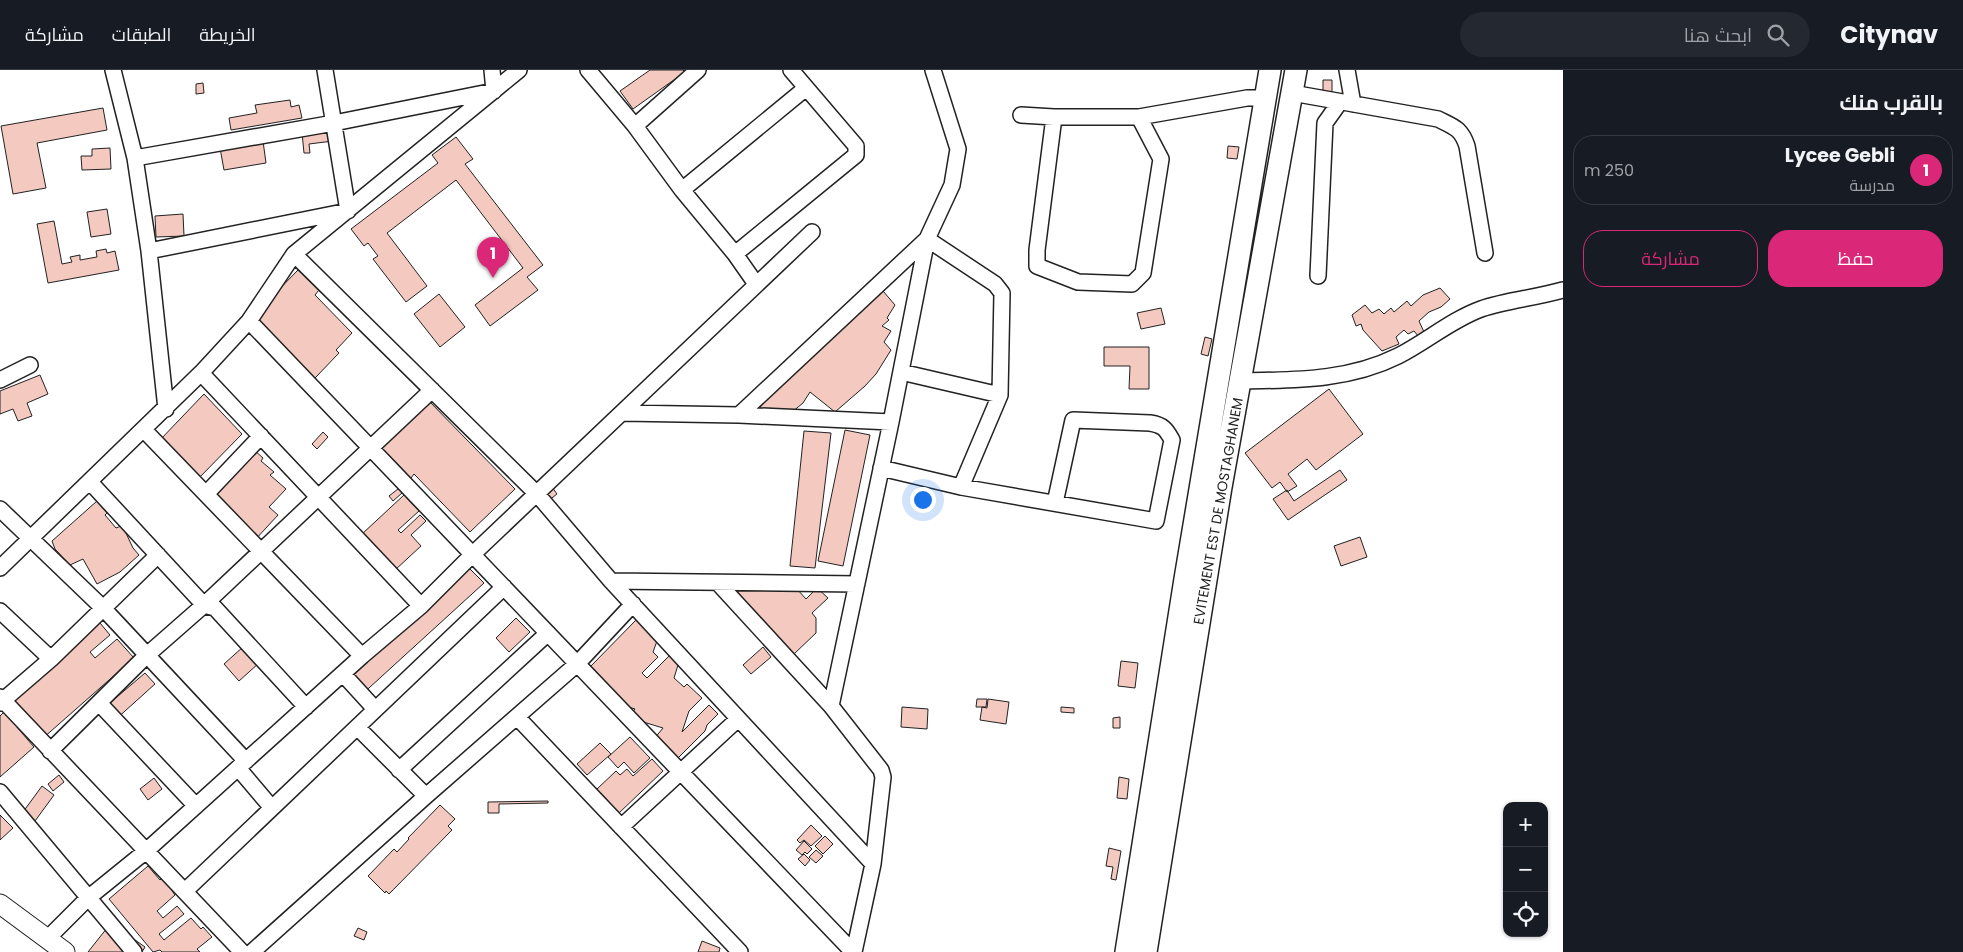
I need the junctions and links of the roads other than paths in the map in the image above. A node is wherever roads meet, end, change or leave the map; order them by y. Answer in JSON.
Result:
{"nodes":[{"id":1,"x":325,"y":70,"type":"edge"},
{"id":2,"x":492,"y":70,"type":"edge"},
{"id":3,"x":519,"y":70,"type":"edge"},
{"id":4,"x":588,"y":70,"type":"edge"},
{"id":5,"x":791,"y":70,"type":"edge"},
{"id":6,"x":933,"y":70,"type":"edge"},
{"id":7,"x":1270,"y":70,"type":"edge"},
{"id":8,"x":1296,"y":70,"type":"edge"},
{"id":9,"x":1347,"y":70,"type":"edge"},
{"id":10,"x":116,"y":71,"type":"edge"},
{"id":11,"x":694,"y":71,"type":"edge"},
{"id":12,"x":806,"y":88,"type":"junction"},
{"id":13,"x":494,"y":91,"type":"junction"},
{"id":14,"x":1292,"y":93,"type":"junction"},
{"id":15,"x":1265,"y":98,"type":"junction"},
{"id":16,"x":1347,"y":103,"type":"junction"},
{"id":17,"x":1021,"y":115,"type":"dead end"},
{"id":18,"x":1054,"y":117,"type":"junction"},
{"id":19,"x":1139,"y":117,"type":"junction"},
{"id":20,"x":334,"y":123,"type":"junction"},
{"id":21,"x":635,"y":126,"type":"junction"},
{"id":22,"x":135,"y":158,"type":"junction"},
{"id":23,"x":682,"y":190,"type":"junction"},
{"id":24,"x":348,"y":210,"type":"junction"},
{"id":25,"x":812,"y":232,"type":"dead end"},
{"id":26,"x":926,"y":239,"type":"junction"},
{"id":27,"x":149,"y":251,"type":"junction"},
{"id":28,"x":1485,"y":252,"type":"dead end"},
{"id":29,"x":294,"y":254,"type":"junction"},
{"id":30,"x":735,"y":254,"type":"junction"},
{"id":31,"x":1318,"y":276,"type":"dead end"},
{"id":32,"x":756,"y":284,"type":"junction"},
{"id":33,"x":1563,"y":290,"type":"edge"},
{"id":34,"x":249,"y":321,"type":"junction"},
{"id":35,"x":30,"y":365,"type":"dead end"},
{"id":36,"x":901,"y":372,"type":"junction"},
{"id":37,"x":201,"y":373,"type":"junction"},
{"id":38,"x":0,"y":380,"type":"edge"},
{"id":39,"x":1240,"y":381,"type":"junction"},
{"id":40,"x":432,"y":390,"type":"junction"},
{"id":41,"x":1000,"y":395,"type":"junction"},
{"id":42,"x":166,"y":409,"type":"junction"},
{"id":43,"x":623,"y":412,"type":"junction"},
{"id":44,"x":739,"y":415,"type":"junction"},
{"id":45,"x":891,"y":422,"type":"junction"},
{"id":46,"x":144,"y":430,"type":"junction"},
{"id":47,"x":261,"y":436,"type":"junction"},
{"id":48,"x":371,"y":448,"type":"junction"},
{"id":49,"x":882,"y":468,"type":"junction"},
{"id":50,"x":90,"y":482,"type":"junction"},
{"id":51,"x":961,"y":487,"type":"junction"},
{"id":52,"x":206,"y":494,"type":"junction"},
{"id":53,"x":537,"y":494,"type":"junction"},
{"id":54,"x":319,"y":498,"type":"junction"},
{"id":55,"x":1055,"y":503,"type":"junction"},
{"id":56,"x":0,"y":509,"type":"edge"},
{"id":57,"x":30,"y":539,"type":"junction"},
{"id":58,"x":262,"y":552,"type":"junction"},
{"id":59,"x":472,"y":554,"type":"junction"},
{"id":60,"x":158,"y":555,"type":"junction"},
{"id":61,"x":0,"y":568,"type":"edge"},
{"id":62,"x":611,"y":582,"type":"junction"},
{"id":63,"x":718,"y":582,"type":"junction"},
{"id":64,"x":857,"y":584,"type":"junction"},
{"id":65,"x":504,"y":587,"type":"junction"},
{"id":66,"x":634,"y":604,"type":"junction"},
{"id":67,"x":204,"y":605,"type":"junction"},
{"id":68,"x":421,"y":606,"type":"junction"},
{"id":69,"x":103,"y":608,"type":"junction"},
{"id":70,"x":0,"y":611,"type":"edge"},
{"id":71,"x":548,"y":633,"type":"junction"},
{"id":72,"x":147,"y":655,"type":"junction"},
{"id":73,"x":362,"y":656,"type":"junction"},
{"id":74,"x":52,"y":659,"type":"junction"},
{"id":75,"x":577,"y":664,"type":"junction"},
{"id":76,"x":343,"y":674,"type":"junction"},
{"id":77,"x":1,"y":700,"type":"edge"},
{"id":78,"x":99,"y":703,"type":"junction"},
{"id":79,"x":830,"y":706,"type":"junction"},
{"id":80,"x":306,"y":707,"type":"junction"},
{"id":81,"x":376,"y":709,"type":"junction"},
{"id":82,"x":517,"y":716,"type":"junction"},
{"id":83,"x":738,"y":719,"type":"junction"},
{"id":84,"x":357,"y":727,"type":"junction"},
{"id":85,"x":50,"y":751,"type":"junction"},
{"id":86,"x":242,"y":765,"type":"junction"},
{"id":87,"x":399,"y":770,"type":"junction"},
{"id":88,"x":681,"y":773,"type":"junction"},
{"id":89,"x":0,"y":792,"type":"edge"},
{"id":90,"x":426,"y":796,"type":"junction"},
{"id":91,"x":196,"y":806,"type":"junction"},
{"id":92,"x":272,"y":808,"type":"junction"},
{"id":93,"x":621,"y":827,"type":"junction"},
{"id":94,"x":146,"y":851,"type":"junction"},
{"id":95,"x":873,"y":864,"type":"junction"},
{"id":96,"x":185,"y":891,"type":"junction"},
{"id":97,"x":88,"y":898,"type":"junction"},
{"id":98,"x":0,"y":904,"type":"edge"},
{"id":99,"x":48,"y":938,"type":"junction"},
{"id":100,"x":65,"y":952,"type":"edge"},
{"id":101,"x":134,"y":952,"type":"edge"},
{"id":102,"x":242,"y":952,"type":"edge"},
{"id":103,"x":252,"y":952,"type":"edge"},
{"id":104,"x":740,"y":952,"type":"edge"},
{"id":105,"x":854,"y":952,"type":"edge"},
{"id":106,"x":1126,"y":952,"type":"edge"},
{"id":107,"x":1146,"y":952,"type":"edge"}],
"edges":[{"from":1,"to":20,"type":"street"},
{"from":2,"to":13,"type":"street"},
{"from":3,"to":13,"type":"street"},
{"from":4,"to":21,"type":"street"},
{"from":5,"to":12,"type":"street"},
{"from":6,"to":26,"type":"street"},
{"from":7,"to":15,"type":"highway","name":"EVITEMENT EST DE MOSTAGHANEM"},
{"from":8,"to":14,"type":"highway","name":"EVITEMENT EST DE MOSTAGHANEM"},
{"from":9,"to":16,"type":"street"},
{"from":10,"to":22,"type":"street"},
{"from":11,"to":21,"type":"street"},
{"from":12,"to":23,"type":"street"},
{"from":12,"to":30,"type":"street"},
{"from":13,"to":20,"type":"street"},
{"from":13,"to":24,"type":"street"},
{"from":14,"to":16,"type":"street"},
{"from":14,"to":39,"type":"highway","name":"EVITEMENT EST DE MOSTAGHANEM"},
{"from":15,"to":19,"type":"street"},
{"from":15,"to":106,"type":"highway","name":"EVITEMENT EST DE MOSTAGHANEM"},
{"from":16,"to":28,"type":"street"},
{"from":16,"to":31,"type":"street"},
{"from":17,"to":18,"type":"street"},
{"from":18,"to":19,"type":"street"},
{"from":18,"to":19,"type":"street"},
{"from":20,"to":22,"type":"street"},
{"from":20,"to":24,"type":"street"},
{"from":21,"to":23,"type":"street"},
{"from":22,"to":27,"type":"street"},
{"from":23,"to":30,"type":"street"},
{"from":24,"to":27,"type":"street"},
{"from":24,"to":29,"type":"street"},
{"from":25,"to":32,"type":"street"},
{"from":26,"to":36,"type":"street"},
{"from":26,"to":41,"type":"street"},
{"from":26,"to":44,"type":"street"},
{"from":27,"to":42,"type":"street"},
{"from":29,"to":34,"type":"street"},
{"from":29,"to":40,"type":"street"},
{"from":30,"to":32,"type":"street"},
{"from":32,"to":43,"type":"street"},
{"from":33,"to":39,"type":"street"},
{"from":34,"to":37,"type":"street"},
{"from":34,"to":48,"type":"street"},
{"from":35,"to":38,"type":"street"},
{"from":36,"to":41,"type":"street"},
{"from":36,"to":45,"type":"street"},
{"from":37,"to":42,"type":"street"},
{"from":37,"to":47,"type":"street"},
{"from":39,"to":107,"type":"highway","name":"EVITEMENT EST DE MOSTAGHANEM"},
{"from":40,"to":48,"type":"street"},
{"from":40,"to":53,"type":"street"},
{"from":41,"to":51,"type":"street"},
{"from":42,"to":46,"type":"street"},
{"from":43,"to":44,"type":"street"},
{"from":43,"to":53,"type":"street"},
{"from":44,"to":45,"type":"street"},
{"from":45,"to":49,"type":"street"},
{"from":46,"to":50,"type":"street"},
{"from":46,"to":52,"type":"street"},
{"from":47,"to":52,"type":"street"},
{"from":47,"to":54,"type":"street"},
{"from":48,"to":54,"type":"street"},
{"from":48,"to":59,"type":"street"},
{"from":49,"to":51,"type":"street"},
{"from":49,"to":64,"type":"street"},
{"from":50,"to":57,"type":"street"},
{"from":50,"to":60,"type":"street"},
{"from":51,"to":55,"type":"street"},
{"from":52,"to":58,"type":"street"},
{"from":53,"to":59,"type":"street"},
{"from":53,"to":62,"type":"street"},
{"from":54,"to":58,"type":"street"},
{"from":54,"to":68,"type":"street"},
{"from":55,"to":55,"type":"street"},
{"from":56,"to":57,"type":"street"},
{"from":57,"to":61,"type":"street"},
{"from":57,"to":69,"type":"street"},
{"from":58,"to":67,"type":"street"},
{"from":58,"to":73,"type":"street"},
{"from":59,"to":65,"type":"street"},
{"from":59,"to":68,"type":"street"},
{"from":60,"to":67,"type":"street"},
{"from":60,"to":69,"type":"street"},
{"from":62,"to":63,"type":"street"},
{"from":62,"to":66,"type":"street"},
{"from":63,"to":64,"type":"street"},
{"from":63,"to":79,"type":"street"},
{"from":64,"to":79,"type":"street"},
{"from":65,"to":71,"type":"street"},
{"from":65,"to":81,"type":"street"},
{"from":66,"to":75,"type":"street"},
{"from":66,"to":83,"type":"street"},
{"from":67,"to":72,"type":"street"},
{"from":67,"to":80,"type":"street"},
{"from":68,"to":73,"type":"street"},
{"from":69,"to":72,"type":"street"},
{"from":69,"to":74,"type":"street"},
{"from":70,"to":74,"type":"street"},
{"from":71,"to":75,"type":"street"},
{"from":71,"to":87,"type":"street"},
{"from":72,"to":78,"type":"street"},
{"from":72,"to":86,"type":"street"},
{"from":73,"to":76,"type":"street"},
{"from":74,"to":77,"type":"street"},
{"from":75,"to":82,"type":"street"},
{"from":75,"to":88,"type":"street"},
{"from":76,"to":80,"type":"street"},
{"from":76,"to":81,"type":"street"},
{"from":77,"to":85,"type":"street"},
{"from":78,"to":85,"type":"street"},
{"from":78,"to":91,"type":"street"},
{"from":79,"to":95,"type":"street"},
{"from":80,"to":86,"type":"street"},
{"from":81,"to":84,"type":"street"},
{"from":82,"to":90,"type":"street"},
{"from":82,"to":93,"type":"street"},
{"from":83,"to":88,"type":"street"},
{"from":83,"to":95,"type":"street"},
{"from":84,"to":87,"type":"street"},
{"from":84,"to":92,"type":"street"},
{"from":85,"to":94,"type":"street"},
{"from":86,"to":91,"type":"street"},
{"from":86,"to":92,"type":"street"},
{"from":87,"to":90,"type":"street"},
{"from":88,"to":93,"type":"street"},
{"from":88,"to":105,"type":"street"},
{"from":89,"to":97,"type":"street"},
{"from":90,"to":103,"type":"street"},
{"from":91,"to":94,"type":"street"},
{"from":92,"to":96,"type":"street"},
{"from":93,"to":104,"type":"street"},
{"from":94,"to":96,"type":"street"},
{"from":94,"to":97,"type":"street"},
{"from":95,"to":105,"type":"street"},
{"from":96,"to":102,"type":"street"},
{"from":97,"to":99,"type":"street"},
{"from":97,"to":101,"type":"street"},
{"from":98,"to":99,"type":"main road"},
{"from":99,"to":100,"type":"main road"}]}
